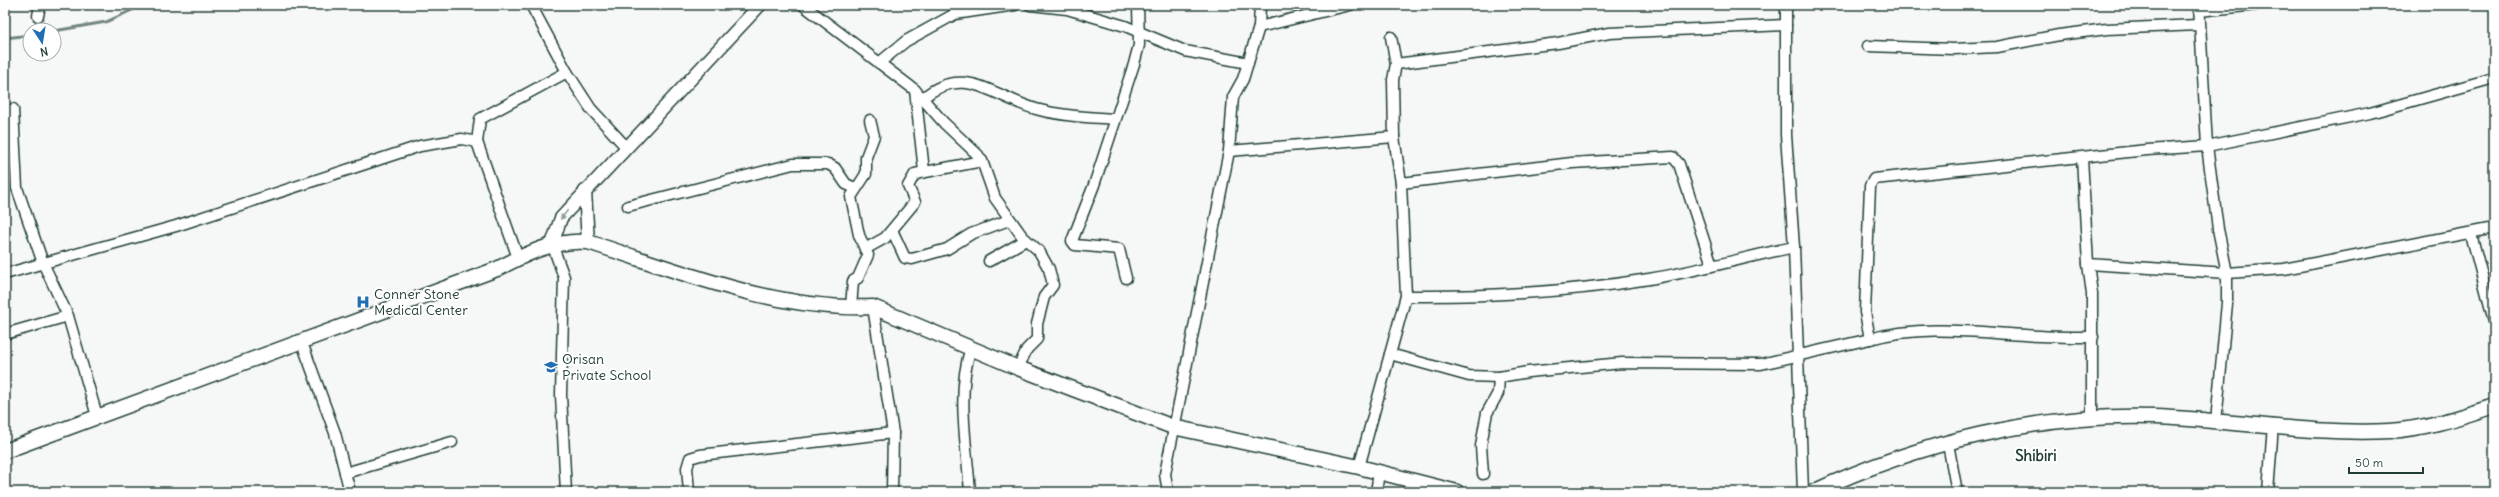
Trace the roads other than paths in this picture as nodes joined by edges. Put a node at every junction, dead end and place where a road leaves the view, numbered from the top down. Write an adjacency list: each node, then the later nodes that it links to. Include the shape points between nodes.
1 (40, 5): 13 (street)
2 (531, 5): 23 (street)
3 (760, 5): 33 (street)
4 (803, 5): 20 (street)
5 (1015, 5): 20 (street, via 955,14 906,41)
6 (1030, 5): 17 (street, via 1067,9 1125,26)
7 (1138, 5): 17 (street)
8 (1260, 5): 16 (street)
9 (1350, 5): 16 (street)
10 (1786, 5): 14 (street)
11 (2256, 5): 12 (street)
12 (2199, 8): 15 (street)
13 (38, 16)
14 (1786, 25): 22 (street, via 1609,33 1558,43); 49 (street, via 1786,135)
15 (2198, 25): 19 (street, via 2100,30 1997,47 1954,49); 32 (street)
16 (1259, 27): 21 (street)
17 (1139, 33): 21 (street, via 1186,51); 28 (street, via 1134,64)
18 (1391, 36): 22 (street)
19 (1868, 46)
20 (879, 63): 25 (street)
21 (1248, 63): 34 (street, via 1234,97)
22 (1396, 64): 30 (street, via 1393,80)
23 (567, 72): 31 (street, via 480,119); 33 (street, via 591,109)
24 (2494, 78): 32 (street, via 2370,113)
25 (915, 90): 26 (street); 37 (street)
26 (923, 98): 28 (street, via 934,88 949,82 967,83 1036,109); 36 (street)
27 (13, 108): 53 (street, via 17,188)
28 (1115, 119): 58 (street, via 1094,185 1072,241 1074,245 1119,249)
29 (870, 120): 39 (street, via 874,136 866,157 865,180)
30 (1394, 137): 34 (street); 38 (street)
31 (477, 142): 51 (street); 53 (street, via 462,139 420,146 176,226)
32 (2208, 146): 35 (street); 56 (street, via 2218,229)
33 (627, 148): 40 (street)
34 (1229, 151): 78 (street)
35 (2082, 158): 54 (street); 66 (street, via 1874,179 1870,186 1865,312)
36 (982, 161): 37 (street); 42 (street, via 994,198)
37 (924, 170): 44 (street, via 915,174 908,186 915,202)
38 (1401, 183): 55 (street, via 1572,163 1673,157 1679,164); 59 (street)
39 (855, 188): 41 (street, via 846,184 835,168 828,164 793,164); 50 (street, via 851,196 859,235)
40 (585, 191): 47 (street); 48 (street, one-way to 48, via 561,218)
41 (628, 206)
42 (1009, 220): 44 (street, via 970,234 947,249 912,259 905,258); 46 (street)
43 (2494, 228): 45 (street)
44 (892, 230): 50 (street, via 885,238)
45 (2471, 234): 56 (street, via 2284,269); 63 (street)
46 (1026, 240): 52 (street); 71 (street, via 1039,251 1049,269 1053,285 1044,297 1037,324 1037,339 1027,349)
47 (588, 242): 48 (main road); 61 (main road, via 762,296)
48 (552, 244): 51 (main road); 88 (street, via 564,278 561,395)
49 (1794, 247): 55 (street); 70 (street)
50 (866, 250): 61 (street, via 868,255 858,278 853,281)
51 (518, 258): 67 (main road, via 497,269)
52 (989, 260)
53 (43, 263): 57 (street); 62 (street)
54 (2088, 264): 56 (street); 65 (street)
55 (1712, 265): 59 (street, via 1650,279 1585,288 1504,294)
56 (2227, 273): 76 (street, via 2227,303)
57 (5, 274)
58 (1126, 278)
59 (1406, 296): 69 (street)
60 (873, 307): 61 (main road); 68 (main road); 79 (street)
61 (851, 308)
62 (68, 316): 64 (street); 74 (street)
63 (2494, 321)
64 (5, 334)
65 (2093, 337): 66 (street, via 1971,330 1886,335); 75 (street)
66 (1870, 339): 70 (street)
67 (301, 340): 74 (main road); 84 (street, via 335,433)
68 (971, 348): 71 (main road); 91 (street, via 964,366)
69 (1390, 354): 72 (street, via 1469,376); 83 (street)
70 (1798, 354): 72 (street, via 1761,364 1622,363); 95 (street)
71 (1018, 368): 78 (main road)
72 (1499, 377): 86 (street, via 1498,392 1487,413 1481,446)
73 (2494, 406): 77 (main road, via 2421,427 2389,431)
74 (97, 416): 82 (main road)
75 (2092, 418): 76 (main road, via 2155,417); 81 (main road, via 2019,427)
76 (2216, 422): 77 (main road)
77 (2273, 425): 98 (street)
78 (1173, 427): 83 (main road); 92 (street, via 1165,474)
79 (893, 433): 89 (street, via 695,456 690,458 687,468); 90 (street)
80 (452, 442): 84 (street)
81 (1948, 444): 96 (main road, via 1890,460); 97 (street)
82 (5, 451)
83 (1359, 467): 85 (main road)
84 (345, 473): 87 (street)
85 (1379, 473): 93 (street); 94 (main road)
86 (1483, 474)
87 (348, 492)
88 (566, 492)
89 (689, 492)
90 (892, 492)
91 (970, 492)
92 (1168, 492)
93 (1376, 492)
94 (1457, 492)
95 (1802, 492)
96 (1813, 492)
97 (1957, 492)
98 (2268, 492)

